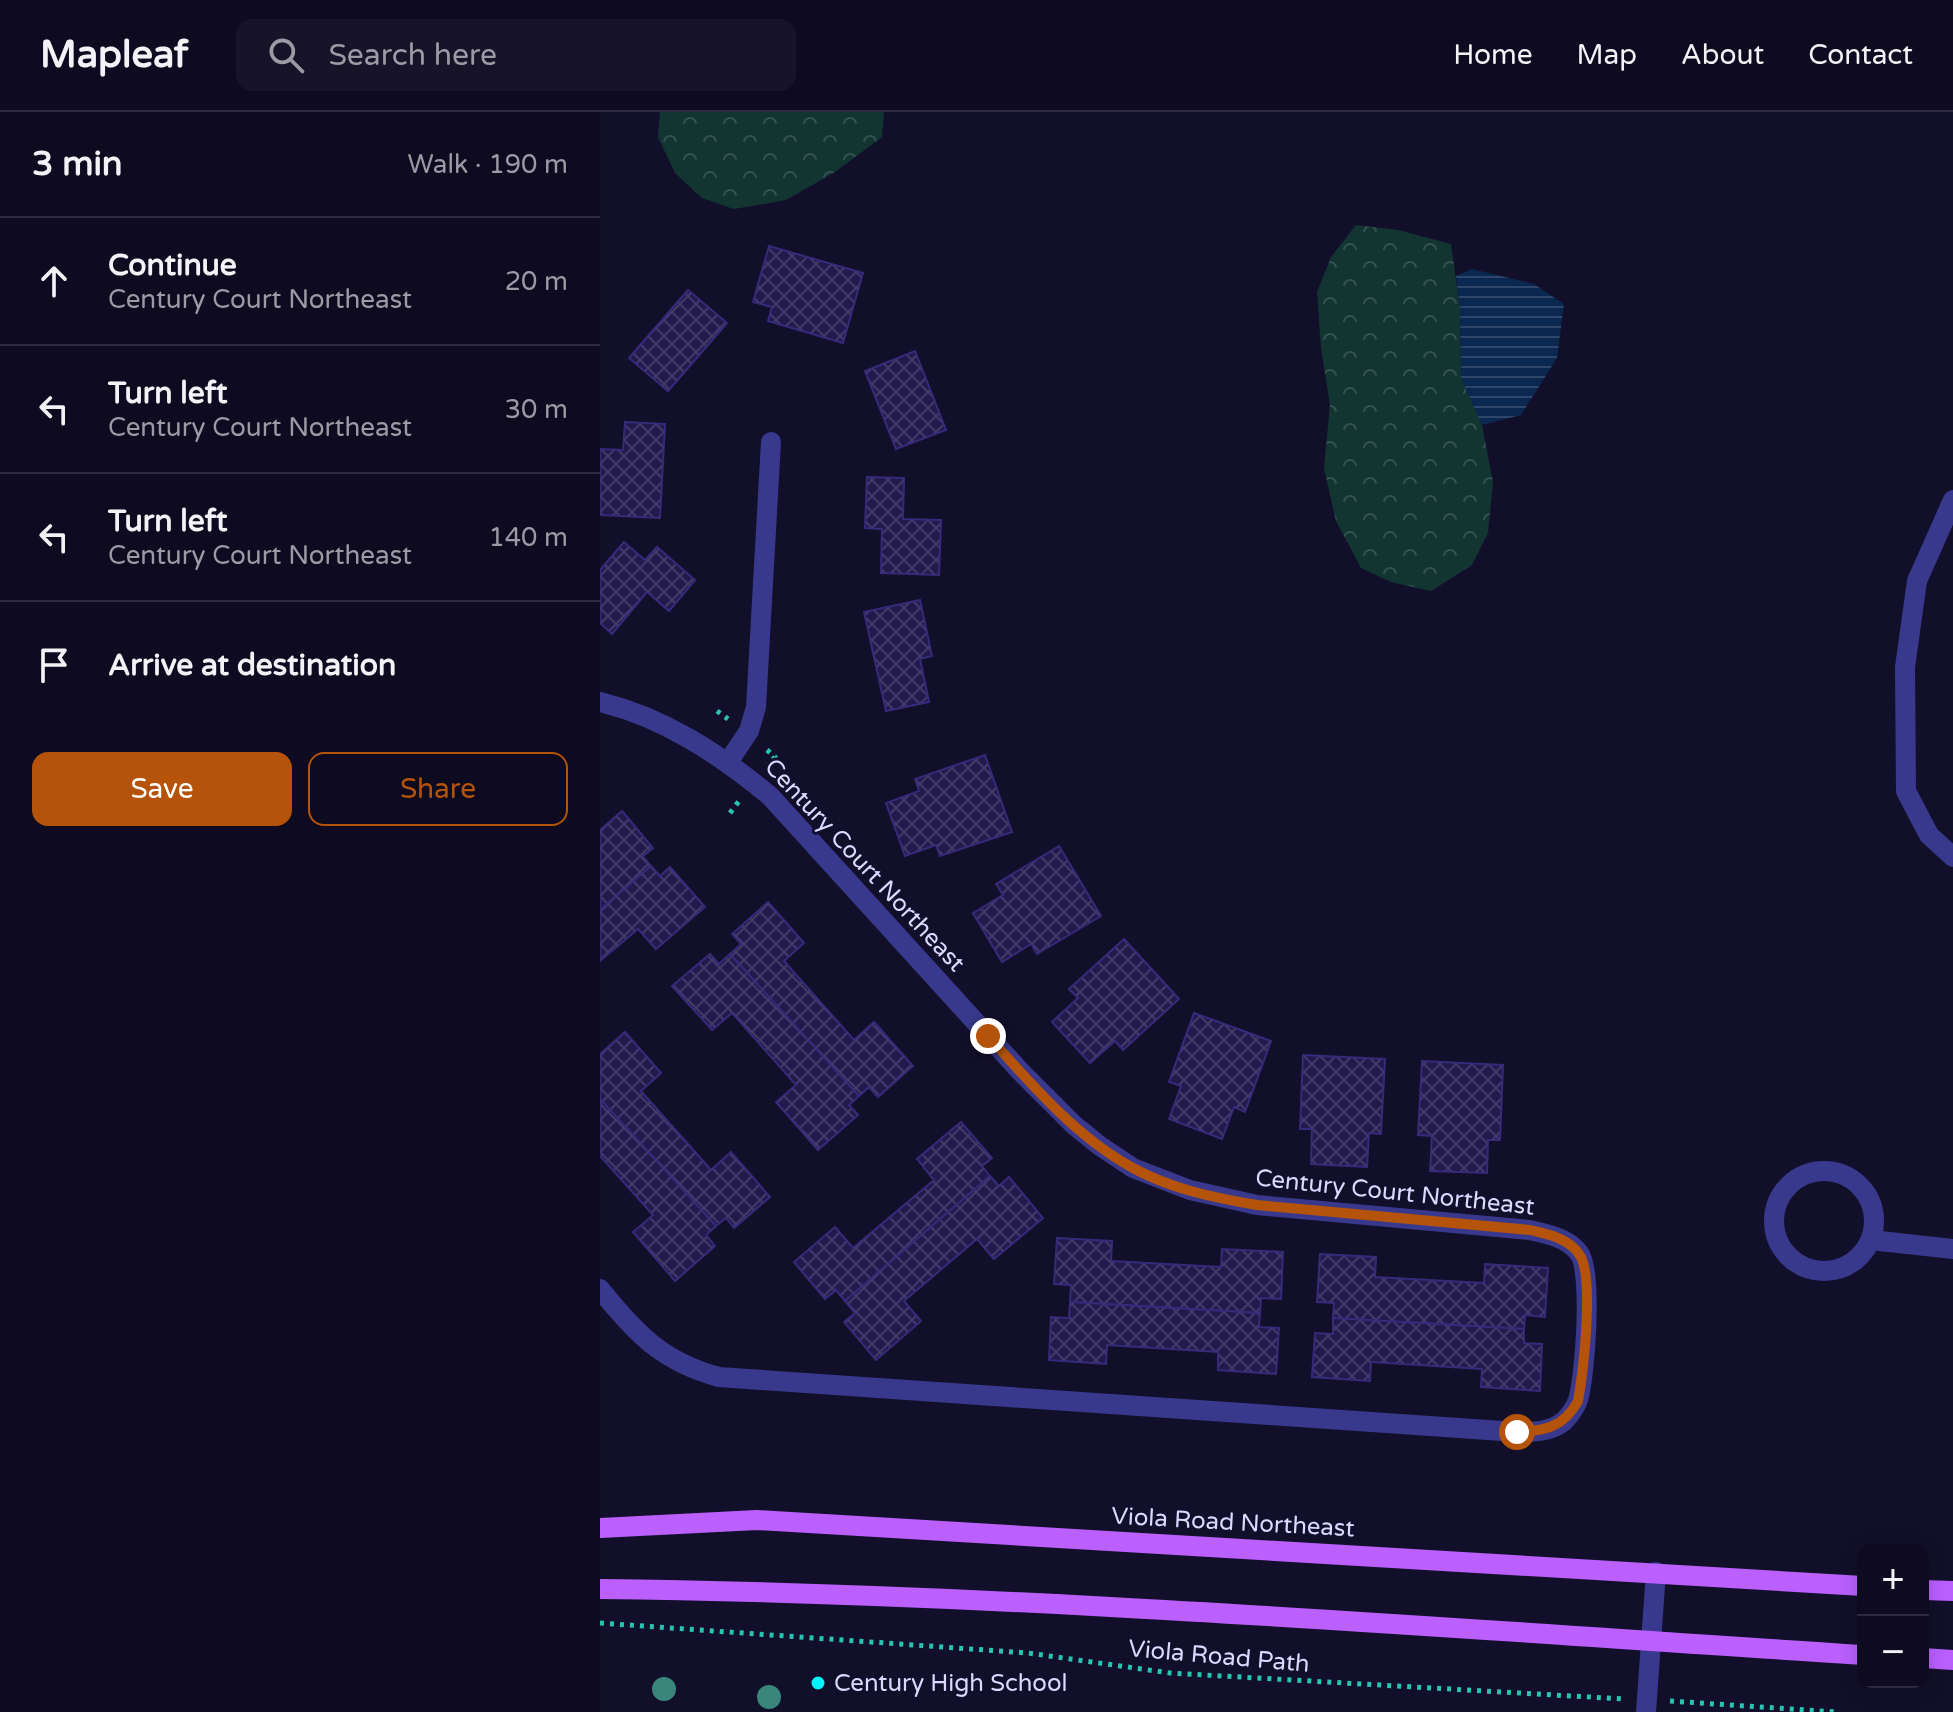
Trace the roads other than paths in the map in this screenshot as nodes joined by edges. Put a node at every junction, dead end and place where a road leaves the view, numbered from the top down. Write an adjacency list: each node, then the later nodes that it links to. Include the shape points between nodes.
1 (771, 442): 4 (street, via 756,707 749,731)
2 (1953, 500): 5 (street, via 1917,581 1905,667 1906,791 1929,835)
3 (600, 702): 4 (street, Century Court Northeast, via 666,725)
4 (728, 762): 8 (street, Century Court Northeast, via 770,796 1020,1071 1074,1125 1133,1168 1223,1199 1530,1230 1575,1249 1582,1256 1588,1289 1578,1401 1557,1426 1517,1432 733,1379 694,1370 660,1352)
5 (1953, 857)
6 (1871, 1240): 6 (street, via 1874,1219 1868,1197 1841,1174 1817,1171 1801,1176 1783,1191 1774,1210 1774,1233 1781,1249 1808,1270 1831,1272 1852,1263); 7 (street)
7 (1953, 1249)
8 (600, 1289)
9 (600, 1528): 10 (main road, Viola Road Northeast, via 757,1520)
10 (1656, 1572): 11 (main road, Viola Road Northeast); 15 (street)
11 (1857, 1586)
12 (600, 1589): 15 (main road, via 1236,1615)
13 (1929, 1590): 14 (main road)
14 (1953, 1591)
15 (1652, 1641): 16 (main road); 19 (street)
16 (1857, 1655)
17 (1929, 1658): 18 (main road)
18 (1953, 1660)
19 (1647, 1706)

